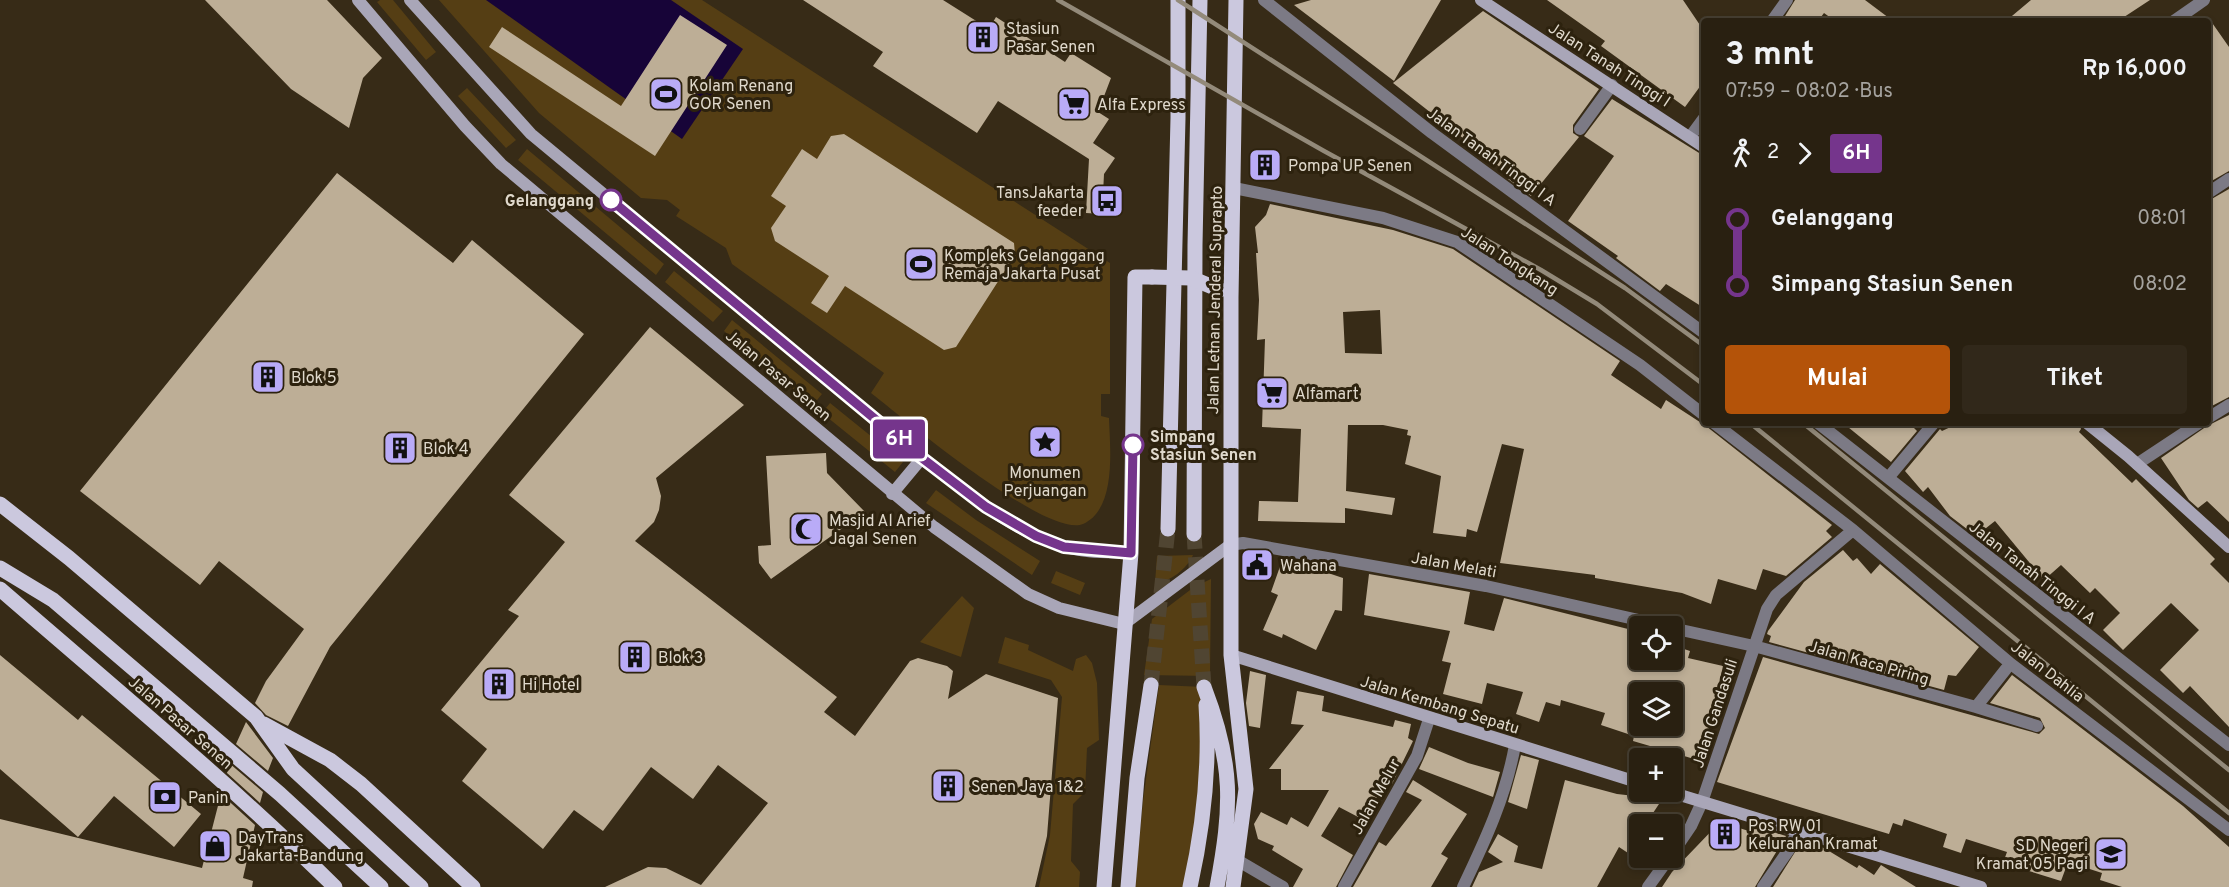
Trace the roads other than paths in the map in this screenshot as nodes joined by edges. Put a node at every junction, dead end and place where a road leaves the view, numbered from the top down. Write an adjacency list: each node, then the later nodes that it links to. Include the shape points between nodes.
1 (358, 0): 33 (main road, Jalan Pasar Senen, via 501,164)
2 (410, 0): 30 (main road, Jalan Pasar Senen, via 531,134)
3 (1178, 0): 35 (main road)
4 (1200, 0): 37 (main road, Jalan Letnan Jenderal Suprapto)
5 (1236, 0): 18 (main road, Jalan Letnan Jenderal Suprapto)
6 (1264, 0): 21 (street, Jalan Tanah Tinggi I A, via 1432,133)
7 (1481, 0): 12 (main road, Jalan Tanah Tinggi I)
8 (1787, 0): 10 (street)
9 (2204, 0): 11 (street)
10 (1774, 18)
11 (2178, 18)
12 (1612, 85): 14 (street); 15 (main road, Jalan Tanah Tinggi I)
13 (1701, 122): 15 (street)
14 (1580, 129)
15 (1690, 137): 16 (main road, Jalan Tanah Tinggi I)
16 (1701, 145)
17 (2229, 179): 19 (street)
18 (1234, 188): 20 (main road, Jalan Letnan Jenderal Suprapto); 23 (street, Jalan Tongkang, via 1383,218 1457,242 1640,365)
19 (2211, 191)
20 (1226, 294): 38 (main road, Jalan Letnan Jenderal Suprapto); 40 (main road, bridge, via 1191,278 1136,277)
21 (1701, 331)
22 (2229, 405): 24 (street)
23 (1701, 413)
24 (2211, 415)
25 (1718, 426): 36 (street)
26 (1822, 426): 32 (street, Jalan Tanah Tinggi I A)
27 (1931, 426): 32 (street)
28 (2091, 426): 31 (main road)
29 (2194, 426): 31 (street)
30 (922, 458): 33 (main road); 40 (main road, Jalan Pasar Senen, via 986,507 1036,536 1064,547)
31 (2136, 464): 39 (main road)
32 (1888, 478): 55 (street, Jalan Tanah Tinggi I A)
33 (892, 494): 44 (main road, Jalan Pasar Senen, via 1028,594 1059,608)
34 (0, 504): 52 (main road)
35 (1168, 529)
36 (1853, 530): 46 (street, via 1776,595); 60 (street, Jalan Dahlia, via 2011,664)
37 (1194, 534)
38 (1230, 545): 43 (street, Jalan Melati, via 1243,543 1486,585); 44 (main road); 47 (main road, Jalan Letnan Jenderal Suprapto)
39 (2229, 547)
40 (1131, 553): 44 (main road)
41 (0, 568): 66 (main road, Jalan Pasar Senen, via 53,600 280,794)
42 (0, 589): 65 (main road, Jalan Pasar Senen, via 179,744)
43 (1629, 617)
44 (1124, 624): 69 (main road)
45 (1683, 630): 46 (street, Jalan Melati)
46 (1754, 646): 50 (street, Jalan Kaca Piring); 58 (street, Jalan Gandasuli)
47 (1231, 655): 51 (main road, Jalan Kembang Sepatu); 62 (main road, Jalan Letnan Jenderal Suprapto, via 1246,789)
48 (2006, 669): 50 (street)
49 (1151, 685): 70 (main road, via 1137,778)
50 (1976, 707): 53 (street, Jalan Kaca Piring)
51 (1429, 719): 54 (main road, Jalan Kembang Sepatu); 75 (street, Jalan Melur, via 1417,756)
52 (262, 722): 67 (main road, via 293,769); 68 (main road, via 330,760)
53 (2037, 726)
54 (1515, 745): 56 (main road, Jalan Kembang Sepatu); 76 (street, via 1491,829)
55 (2229, 745)
56 (1629, 780)
57 (1683, 796): 58 (main road)
58 (1702, 802): 59 (main road); 61 (street, Jalan Gandasuli)
59 (1798, 830): 64 (main road); 78 (street)
60 (2229, 830)
61 (1683, 839)
62 (1238, 860): 73 (main road, Jalan Letnan Jenderal Suprapto); 74 (street)
63 (1662, 868): 77 (street)
64 (1951, 882): 79 (main road)
65 (335, 887)
66 (381, 887)
67 (421, 887)
68 (473, 887)
69 (1104, 887)
70 (1128, 887)
71 (1190, 887): 72 (main road, via 1203,792 1207,720 1204,687 1219,726 1229,782 1226,836)
72 (1217, 887)
73 (1233, 887)
74 (1283, 887)
75 (1344, 887)
76 (1462, 887)
77 (1648, 887)
78 (1763, 887)
79 (1981, 887)

